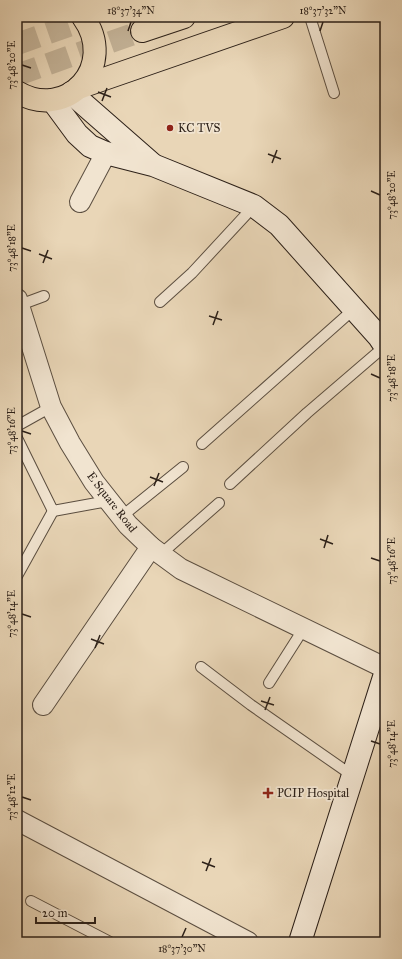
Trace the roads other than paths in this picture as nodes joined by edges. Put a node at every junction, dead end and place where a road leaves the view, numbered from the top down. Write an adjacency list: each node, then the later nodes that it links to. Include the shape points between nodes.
1 (83, 17): 8 (main road, via 92,33 94,62 85,80)
2 (184, 17): 5 (main road)
3 (283, 17): 8 (main road)
4 (310, 17): 7 (lane)
5 (142, 31)
6 (17, 92): 8 (main road, via 33,99)
7 (334, 93)
8 (61, 95): 9 (main road); 10 (main road, via 77,134 90,146); 11 (main road)
9 (17, 109)
10 (106, 153): 11 (main road); 12 (street)
11 (154, 165): 13 (main road)
12 (80, 202)
13 (254, 206): 15 (lane, via 192,273); 17 (main road, via 278,225)
14 (44, 296): 16 (lane)
15 (160, 302)
16 (18, 304): 18 (street, E Square Road)
17 (354, 309): 19 (main road); 23 (lane)
18 (23, 340): 20 (street, E Square Road)
19 (385, 346): 25 (lane)
20 (51, 407): 21 (lane); 26 (street, E Square Road, via 94,482)
21 (17, 426)
22 (17, 438): 28 (lane)
23 (202, 444)
24 (183, 467): 29 (lane)
25 (230, 484)
26 (108, 500): 28 (lane); 29 (street, E Square Road)
27 (219, 502): 30 (lane)
28 (53, 511): 31 (lane)
29 (121, 517): 30 (street, E Square Road)
30 (156, 551): 32 (street, E Square Road, via 181,569); 37 (street)
31 (17, 576)
32 (304, 628): 34 (street, E Square Road); 36 (lane)
33 (201, 667): 38 (lane)
34 (385, 668)
35 (385, 674): 38 (main road)
36 (269, 683)
37 (42, 705)
38 (353, 776): 43 (main road)
39 (17, 820): 42 (street)
40 (30, 901): 41 (lane)
41 (110, 942)
42 (248, 942)
43 (300, 942)

